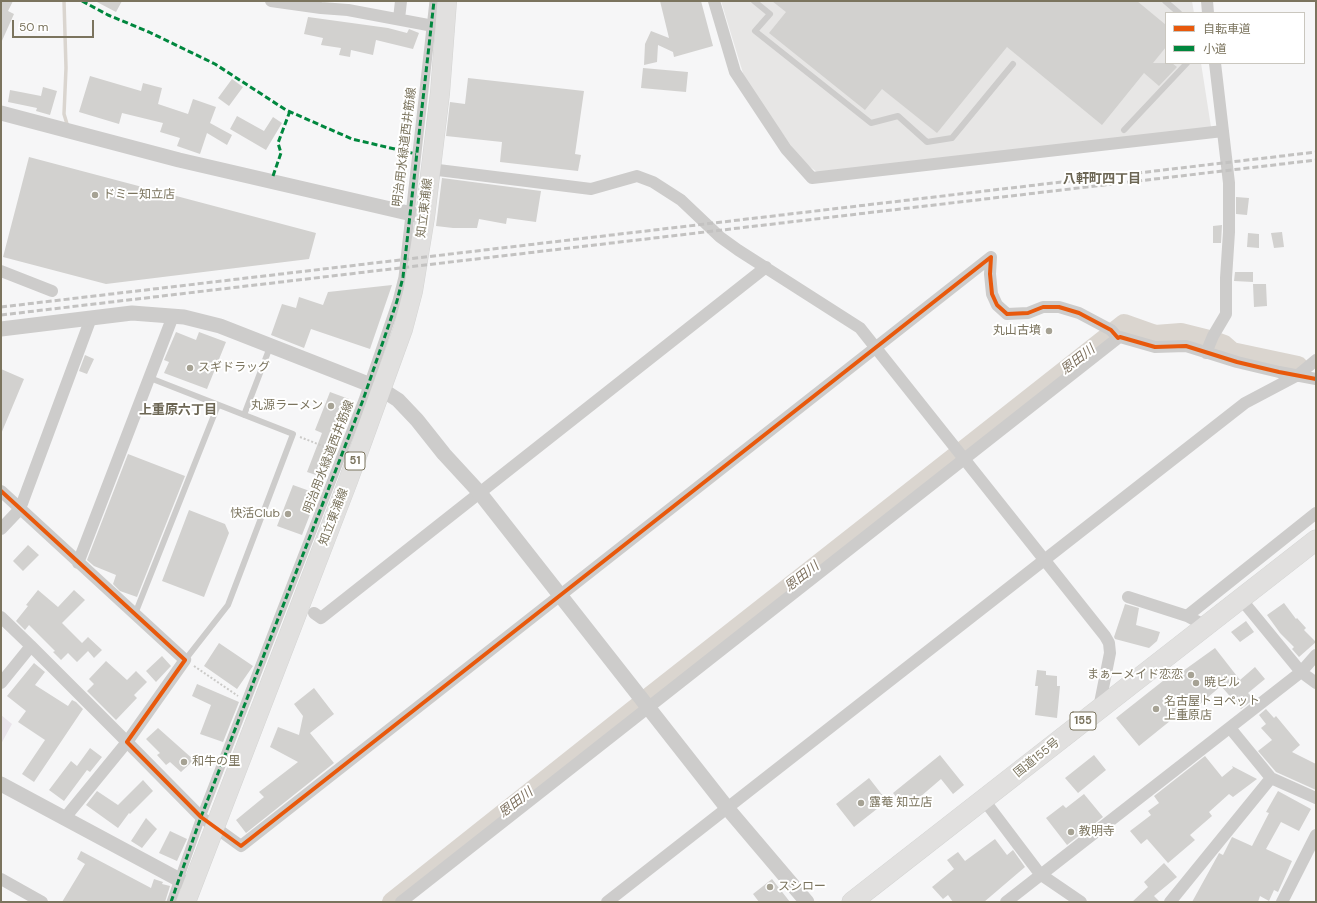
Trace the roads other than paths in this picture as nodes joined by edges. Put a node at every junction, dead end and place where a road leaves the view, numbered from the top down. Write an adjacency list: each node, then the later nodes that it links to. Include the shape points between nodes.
1 (271, 1): 9 (street)
2 (402, 1): 12 (street)
3 (434, 1): 13 (street, 明治用水緑道西井筋線)
4 (447, 1): 13 (main road, 知立東浦線 / 51)
5 (714, 1): 19 (street, via 735,72 786,148 812,178)
6 (754, 1): 14 (lane, via 770,14 755,31 871,123 898,116 927,142 952,138)
7 (1165, 1): 10 (lane)
8 (1207, 1): 11 (street)
9 (296, 3): 12 (street)
10 (1178, 12)
11 (1208, 12)
12 (399, 19): 13 (street)
13 (438, 27): 20 (main road, 知立東浦線 / 51, via 440,93); 21 (street, 明治用水緑道西井筋線)
14 (1013, 64)
15 (1186, 64): 18 (lane)
16 (1215, 64): 19 (street)
17 (1, 113): 21 (street, via 179,160)
18 (1124, 130)
19 (1223, 131): 31 (street, via 1229,182 1226,314)
20 (430, 169): 21 (main road, 知立東浦線 / 51); 22 (street, via 591,189 637,176 653,182 681,200 720,237)
21 (417, 216): 36 (main road, 知立東浦線 / 51, via 413,290 403,329)
22 (766, 267): 30 (street, via 860,328); 41 (street)
23 (1, 271): 24 (street)
24 (52, 291)
25 (173, 316): 26 (street, via 132,313); 29 (street, via 220,326); 34 (street)
26 (91, 318): 27 (street); 42 (street)
27 (2, 332)
28 (1115, 335): 30 (street, via 1079,313 1059,307 1043,307 1028,313 1007,314 997,305 992,294 991,257); 31 (street, via 1155,347 1186,346); 39 (street)
29 (270, 347): 36 (street); 38 (lane)
30 (876, 348): 39 (street); 48 (street)
31 (1206, 352): 33 (street)
32 (1316, 360): 33 (street)
33 (1298, 375): 35 (street); 46 (street, via 1245,404)
34 (150, 378): 37 (lane); 47 (street)
35 (1316, 379)
36 (375, 387): 41 (street, via 398,400); 72 (main road, 知立東浦線 / 51, via 348,481); 72 (street, 明治用水緑道西井筋線, via 342,454 247,702)
37 (218, 405): 38 (lane); 52 (lane)
38 (244, 415): 58 (lane, via 293,434 228,605)
39 (964, 458): 46 (street); 62 (street)
40 (1, 491): 42 (street)
41 (479, 492): 48 (street); 51 (street, via 321,618)
42 (20, 509): 44 (street); 47 (street)
43 (1316, 514): 53 (street)
44 (1, 529)
45 (1316, 540): 50 (highway, 国道155号 / 155)
46 (1044, 560): 63 (street, via 1109,643 1110,653); 70 (street)
47 (78, 564): 52 (street)
48 (561, 595): 62 (street); 72 (street, via 241,846)
49 (1128, 597): 53 (street)
50 (1241, 599): 55 (highway, 国道155号 / 155); 59 (street)
51 (314, 613)
52 (135, 614): 58 (street)
53 (1187, 616): 55 (street)
54 (1, 617): 56 (street)
55 (1206, 626): 63 (highway, 国道155号 / 155)
56 (31, 646): 60 (street); 65 (street)
57 (1316, 655): 59 (street)
58 (185, 660): 65 (street)
59 (1301, 672): 61 (street); 64 (street)
60 (1, 683)
61 (1316, 683)
62 (648, 707): 70 (street); 79 (street)
63 (1099, 708): 69 (highway, 国道155号 / 155)
64 (1230, 728): 66 (street); 74 (street)
65 (127, 742): 71 (street); 72 (street)
66 (1271, 778): 68 (street); 85 (street)
67 (1, 784): 71 (street)
68 (1316, 798)
69 (984, 800): 74 (street); 82 (highway, 国道155号 / 155)
70 (728, 809): 80 (street); 81 (street)
71 (64, 819): 76 (street)
72 (208, 822): 76 (main road, 知立東浦線 / 51)
73 (1316, 835): 86 (street)
74 (1040, 874): 83 (street); 84 (street)
75 (1, 880): 77 (street)
76 (185, 890): 78 (street)
77 (42, 902)
78 (171, 902)
79 (400, 902)
80 (608, 902)
81 (807, 902)
82 (852, 902)
83 (1006, 902)
84 (1081, 902)
85 (1170, 902)
86 (1282, 902)

